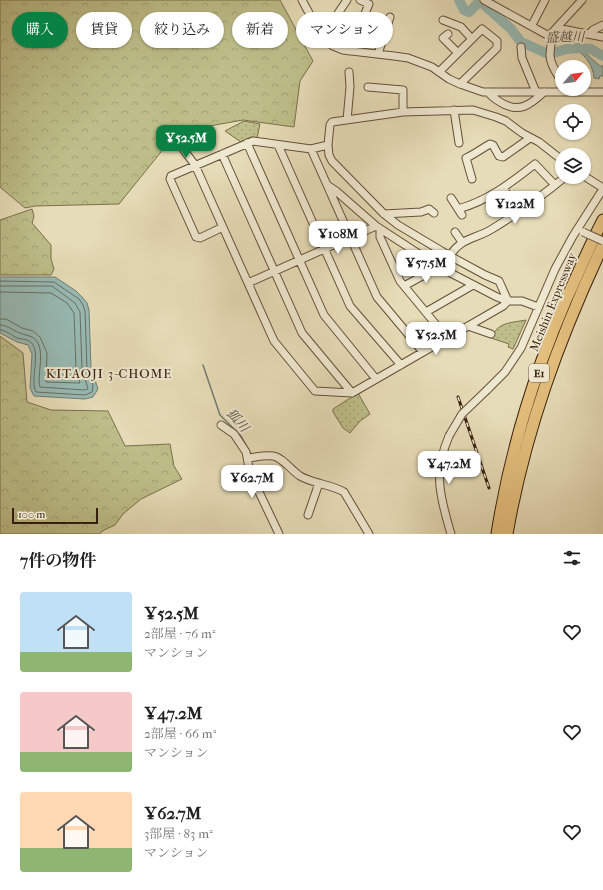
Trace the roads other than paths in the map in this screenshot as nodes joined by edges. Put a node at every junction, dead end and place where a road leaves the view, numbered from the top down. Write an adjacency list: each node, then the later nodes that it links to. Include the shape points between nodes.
1 (302, 0): 7 (street)
2 (347, 0): 8 (street)
3 (360, 0): 21 (street, via 369,4)
4 (484, 0): 10 (street)
5 (545, 0): 10 (street)
6 (582, 0): 12 (street)
7 (308, 12)
8 (339, 12)
9 (443, 20): 17 (street, via 461,27)
10 (532, 25): 15 (street)
11 (603, 25): 14 (street)
12 (557, 28): 14 (street); 15 (street)
13 (448, 34): 22 (street, via 443,38)
14 (589, 34): 16 (street)
15 (549, 36): 24 (street)
16 (603, 37)
17 (472, 39): 22 (street); 27 (street, via 482,29 497,41 497,48)
18 (522, 47): 32 (street, via 522,58)
19 (338, 48): 21 (street)
20 (380, 48): 23 (street)
21 (349, 51): 23 (street)
22 (458, 53): 26 (street)
23 (378, 54): 26 (street, via 408,58)
24 (555, 70)
25 (348, 72): 39 (street, via 350,87)
26 (439, 72): 27 (street)
27 (460, 84): 31 (street)
28 (368, 87): 37 (street, via 403,90)
29 (555, 91): 33 (street)
30 (591, 91): 34 (street)
31 (488, 92): 32 (street); 35 (street)
32 (536, 92): 33 (street)
33 (544, 92): 35 (street, via 523,107 516,109)
34 (603, 92)
35 (505, 105): 38 (street)
36 (454, 110): 37 (street); 38 (street, via 474,110); 42 (street)
37 (403, 112): 39 (street)
38 (498, 118): 40 (street)
39 (347, 120): 45 (street, via 332,122)
40 (530, 138): 48 (street); 50 (street, via 503,157 499,156 490,144 466,158)
41 (177, 141): 49 (street)
42 (459, 143)
43 (247, 144): 44 (street, via 254,141); 47 (street); 71 (street)
44 (278, 144): 46 (street); 69 (street)
45 (328, 145): 46 (street); 59 (street, via 335,165)
46 (311, 149): 52 (street)
47 (222, 154): 49 (street); 73 (street)
48 (555, 155)
49 (195, 165): 61 (street); 61 (street, via 171,176 170,179 196,237 200,238)
50 (472, 179)
51 (591, 180): 54 (street)
52 (327, 185): 62 (street); 65 (street)
53 (555, 185): 55 (street, via 536,164); 57 (street)
54 (603, 188): 63 (street)
55 (503, 189): 56 (street, via 460,212); 57 (street)
56 (451, 198)
57 (520, 211): 67 (street, via 490,230)
58 (434, 213): 59 (street, via 429,209 422,212)
59 (384, 214): 70 (street)
60 (603, 220): 94 (highway, Meishin Expressway / E1, via 568,294 538,375 508,475)
61 (223, 227): 74 (street)
62 (378, 228): 65 (street); 72 (street); 76 (street, via 380,238)
63 (580, 231): 66 (street, bridge); 78 (street, via 555,269)
64 (455, 232): 67 (street)
65 (350, 238): 69 (street); 83 (street, via 377,297)
66 (603, 241)
67 (462, 242): 70 (street)
68 (603, 245): 95 (highway, Meishin Expressway / E1, via 568,323 535,415 518,478)
69 (325, 249): 71 (street); 84 (street, via 350,306)
70 (450, 256): 77 (street, via 498,281)
71 (299, 260): 73 (street); 85 (street, via 324,315)
72 (438, 267): 75 (street); 76 (street)
73 (274, 271): 74 (street); 86 (street, via 302,333)
74 (248, 283): 86 (street, via 274,341 315,391)
75 (473, 285): 77 (street); 79 (street)
76 (404, 286): 79 (street)
77 (508, 301): 78 (street, via 522,301); 80 (street)
78 (538, 306): 93 (street, bridge, via 516,357 505,372 462,414 449,436 439,478 442,504)
79 (426, 312): 82 (street)
80 (468, 326): 81 (street); 82 (street)
81 (491, 334)
82 (447, 338): 83 (street)
83 (423, 352): 84 (street)
84 (401, 365): 85 (street)
85 (376, 380): 86 (street)
86 (352, 393)
87 (221, 425): 88 (street, via 234,434)
88 (248, 458): 89 (street, via 279,458 301,477); 91 (street, via 250,473)
89 (319, 483): 90 (street); 92 (street, via 344,492)
90 (308, 515)
91 (279, 534)
92 (369, 534)
93 (451, 534)
94 (497, 534)
95 (507, 534)

